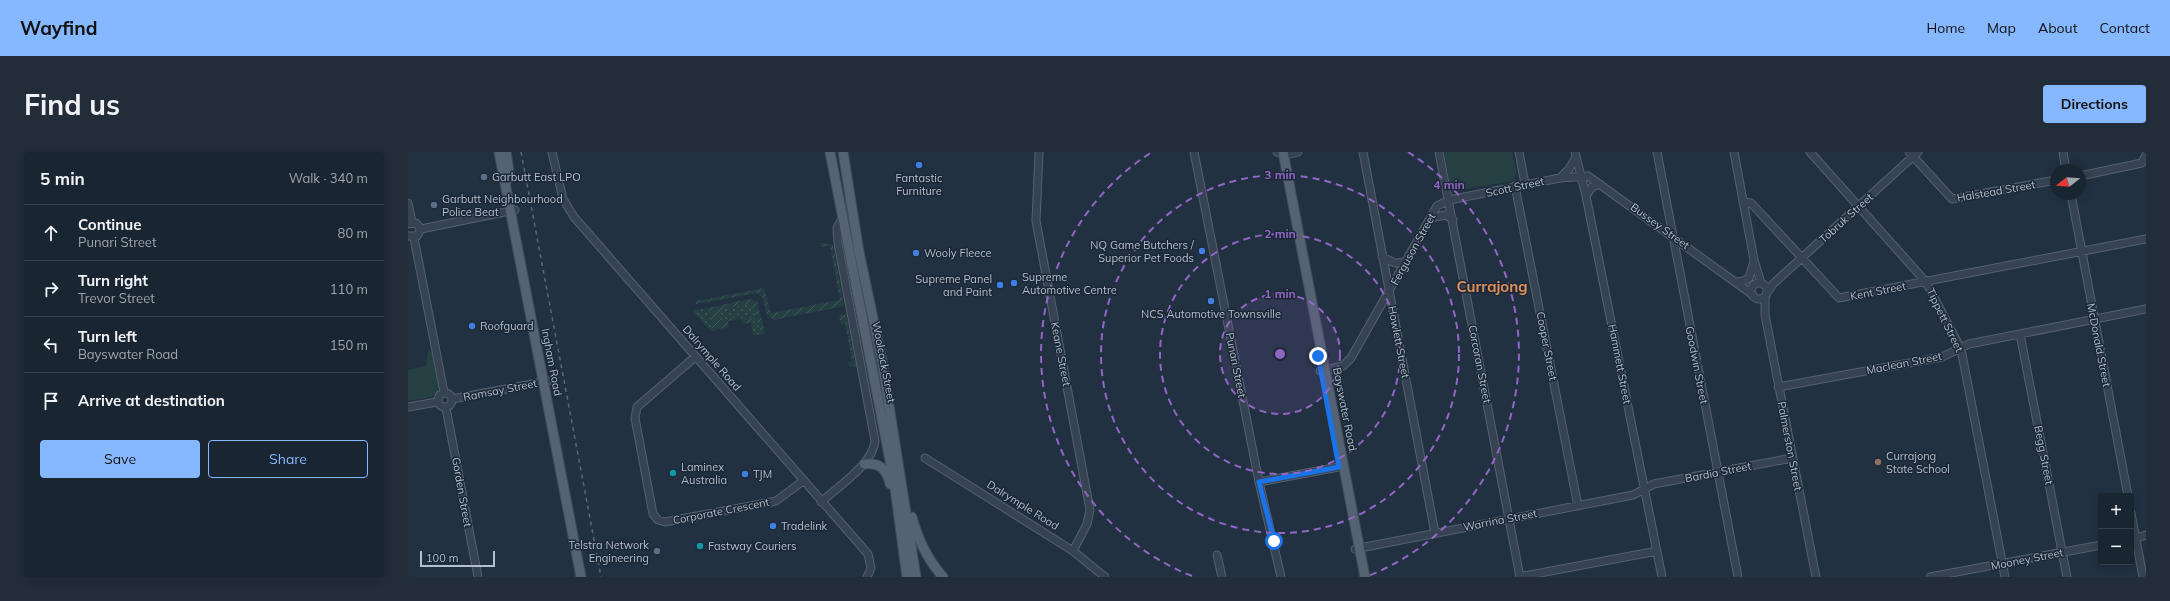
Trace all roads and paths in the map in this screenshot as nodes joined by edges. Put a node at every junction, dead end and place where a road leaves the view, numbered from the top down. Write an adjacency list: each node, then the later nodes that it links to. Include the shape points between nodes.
1 (499, 152): 36 (main road, Ingham Road)
2 (506, 152): 36 (main road, Ingham Road)
3 (552, 152): 63 (street, Dalrymple Road, via 563,199 574,217)
4 (826, 152): 22 (main road)
5 (830, 152): 22 (main road, Woolcock Street)
6 (843, 152): 78 (main road, Woolcock Street, via 859,252 882,361)
7 (1038, 152): 94 (street, Keane Street, via 1036,221 1090,510 1087,524)
8 (1194, 152): 81 (street, Punari Street)
9 (1280, 152): 10 (street); 64 (main road, Bayswater Road)
10 (1298, 152)
11 (1363, 152): 46 (street, Howlett Street)
12 (1439, 152): 31 (street, Corcoran Street)
13 (1519, 152): 27 (street)
14 (1657, 152): 42 (street, Goodwin Street)
15 (1734, 152): 33 (street, Palmerston Street)
16 (1810, 152): 35 (street, Tippett Street)
17 (2063, 152): 21 (street)
18 (1575, 154): 23 (street, Hammett Street); 25 (street, via 1569,169)
19 (1913, 154): 26 (street, Halstead Street, via 1952,199); 35 (street, Tobruk Street)
20 (2146, 155): 24 (street, via 2142,163)
21 (2065, 164)
22 (834, 170): 37 (main road, Woolcock Street)
23 (1582, 175): 25 (street, Scott Street); 28 (street, Bussey Street); 30 (street, Hammett Street)
24 (2086, 175)
25 (1560, 178): 27 (street, Scott Street)
26 (2050, 181)
27 (1526, 184): 29 (street, Scott Street)
28 (1600, 184): 30 (street, via 1592,187); 42 (street, Bussey Street)
29 (1515, 186): 31 (street, Scott Street); 85 (street, Cooper Street)
30 (1586, 196): 82 (street, Hammett Street)
31 (1449, 200): 38 (street, Ferguson Street, via 1437,206); 39 (street, Corcoran Street)
32 (2072, 200): 45 (street, McDonald Street)
33 (1742, 202): 47 (street, Kent Street, via 1751,203); 48 (street, Palmerston Street)
34 (408, 203): 40 (street)
35 (1858, 208): 47 (street, Tobruk Street); 51 (street, Tippett Street)
36 (513, 211): 41 (street); 65 (main road, Ingham Road)
37 (844, 217): 72 (street, via 837,228 837,237); 87 (main road, Woolcock Street, via 894,481)
38 (1430, 218): 39 (street, via 1446,215); 49 (street, Ferguson Street)
39 (1453, 220): 86 (street, Corcoran Street)
40 (410, 223): 41 (street, via 419,225)
41 (420, 229): 43 (street, via 419,234)
42 (1673, 236): 50 (street, Bussey Street); 79 (street, Goodwin Street)
43 (411, 237): 67 (street)
44 (2146, 239): 45 (street, Kent Street)
45 (2081, 251): 51 (street, Kent Street); 60 (street, McDonald Street)
46 (1382, 257): 49 (street, via 1395,263); 54 (street, Howlett Street)
47 (1802, 258): 51 (street, Kent Street, via 1839,298); 52 (street, Tobruk Street)
48 (1754, 260): 50 (street, via 1749,278); 53 (street, Palmerston Street)
49 (1406, 262): 54 (street, Ferguson Street)
50 (1736, 282): 53 (street, Bussey Street)
51 (1926, 282): 62 (street, Tippett Street)
52 (1773, 284): 53 (street); 55 (street, Tobruk Street)
53 (1757, 289): 55 (street); 55 (street, via 1767,288); 59 (street, Palmerston Street)
54 (1389, 292): 57 (street, Ferguson Street); 58 (street, Howlett Street)
55 (1766, 295): 59 (street, Palmerston Street)
56 (2146, 309): 60 (street, Maclean Street)
57 (1378, 311): 58 (street, via 1390,310); 64 (street, Ferguson Street, via 1348,362 1339,367)
58 (1393, 313): 88 (street, Howlett Street)
59 (1765, 315): 66 (street, Palmerston Street)
60 (2094, 319): 61 (street, Maclean Street); 83 (street, McDonald Street)
61 (2020, 334): 62 (street, Maclean Street, via 1969,344); 96 (street, Begg Street)
62 (1961, 349): 66 (street, Maclean Street, via 1942,357); 98 (street, Tippett Street)
63 (696, 357): 80 (street, Dalrymple Road); 80 (street, Corporate Crescent, via 637,407 635,418 653,514 658,520 665,522 766,504 780,499)
64 (1323, 370): 77 (main road, Bayswater Road)
65 (545, 381): 68 (street, Ramsay Street); 100 (main road, Ingham Road); 101 (main road, Ingham Road)
66 (1778, 387): 74 (street, Palmerston Street)
67 (444, 392): 68 (street); 69 (street, via 438,397)
68 (452, 399): 71 (street, via 450,406)
69 (437, 402): 70 (street); 71 (street)
70 (408, 407)
71 (446, 408): 99 (street, Gorden Street)
72 (875, 445): 75 (street); 76 (street)
73 (925, 458): 94 (street, Dalrymple Road)
74 (1792, 458): 79 (street, Bardia Street); 114 (street, Palmerston Street)
75 (864, 464): 76 (main road); 84 (street)
76 (880, 465): 87 (main road, via 888,476)
77 (1341, 467): 81 (street); 93 (main road, Bayswater Road)
78 (899, 469): 104 (main road, Woolcock Street); 105 (main road, via 921,544)
79 (1717, 472): 82 (street, Bardia Street); 113 (street, Goodwin Street)
80 (804, 481): 84 (street, Dalrymple Road)
81 (1259, 482): 108 (street, Punari Street)
82 (1644, 488): 85 (street, Warrina Street, via 1633,495); 95 (street, Hammett Street)
83 (2127, 493)
84 (821, 502): 102 (street, Dalrymple Road, via 868,554 871,568)
85 (1578, 506): 86 (street, Warrina Street)
86 (1510, 519): 88 (street, Warrina Street); 111 (street, Corcoran Street)
87 (900, 526): 103 (main road, Woolcock Street)
88 (1435, 532): 93 (street, Warrina Street)
89 (2146, 536): 90 (street)
90 (2134, 538)
91 (2134, 542): 118 (street)
92 (2098, 546): 96 (street, Mooney Street)
93 (1357, 548): 109 (main road, Bayswater Road); 110 (main road, Bayswater Road)
94 (1074, 551): 106 (street, Dalrymple Road)
95 (1657, 551): 111 (street); 112 (street, Hammett Street)
96 (2063, 552): 98 (street, Mooney Street); 117 (street, Begg Street)
97 (1218, 555): 107 (street)
98 (2003, 564): 115 (street, Mooney Street); 116 (street, Tippett Street)
99 (478, 577)
100 (581, 577)
101 (586, 577)
102 (867, 577)
103 (907, 577)
104 (916, 577)
105 (943, 577)
106 (1105, 577)
107 (1222, 577)
108 (1281, 577)
109 (1360, 577)
110 (1365, 577)
111 (1520, 577)
112 (1662, 577)
113 (1738, 577)
114 (1816, 577)
115 (1930, 577)
116 (2006, 577)
117 (2068, 577)
118 (2143, 577)

